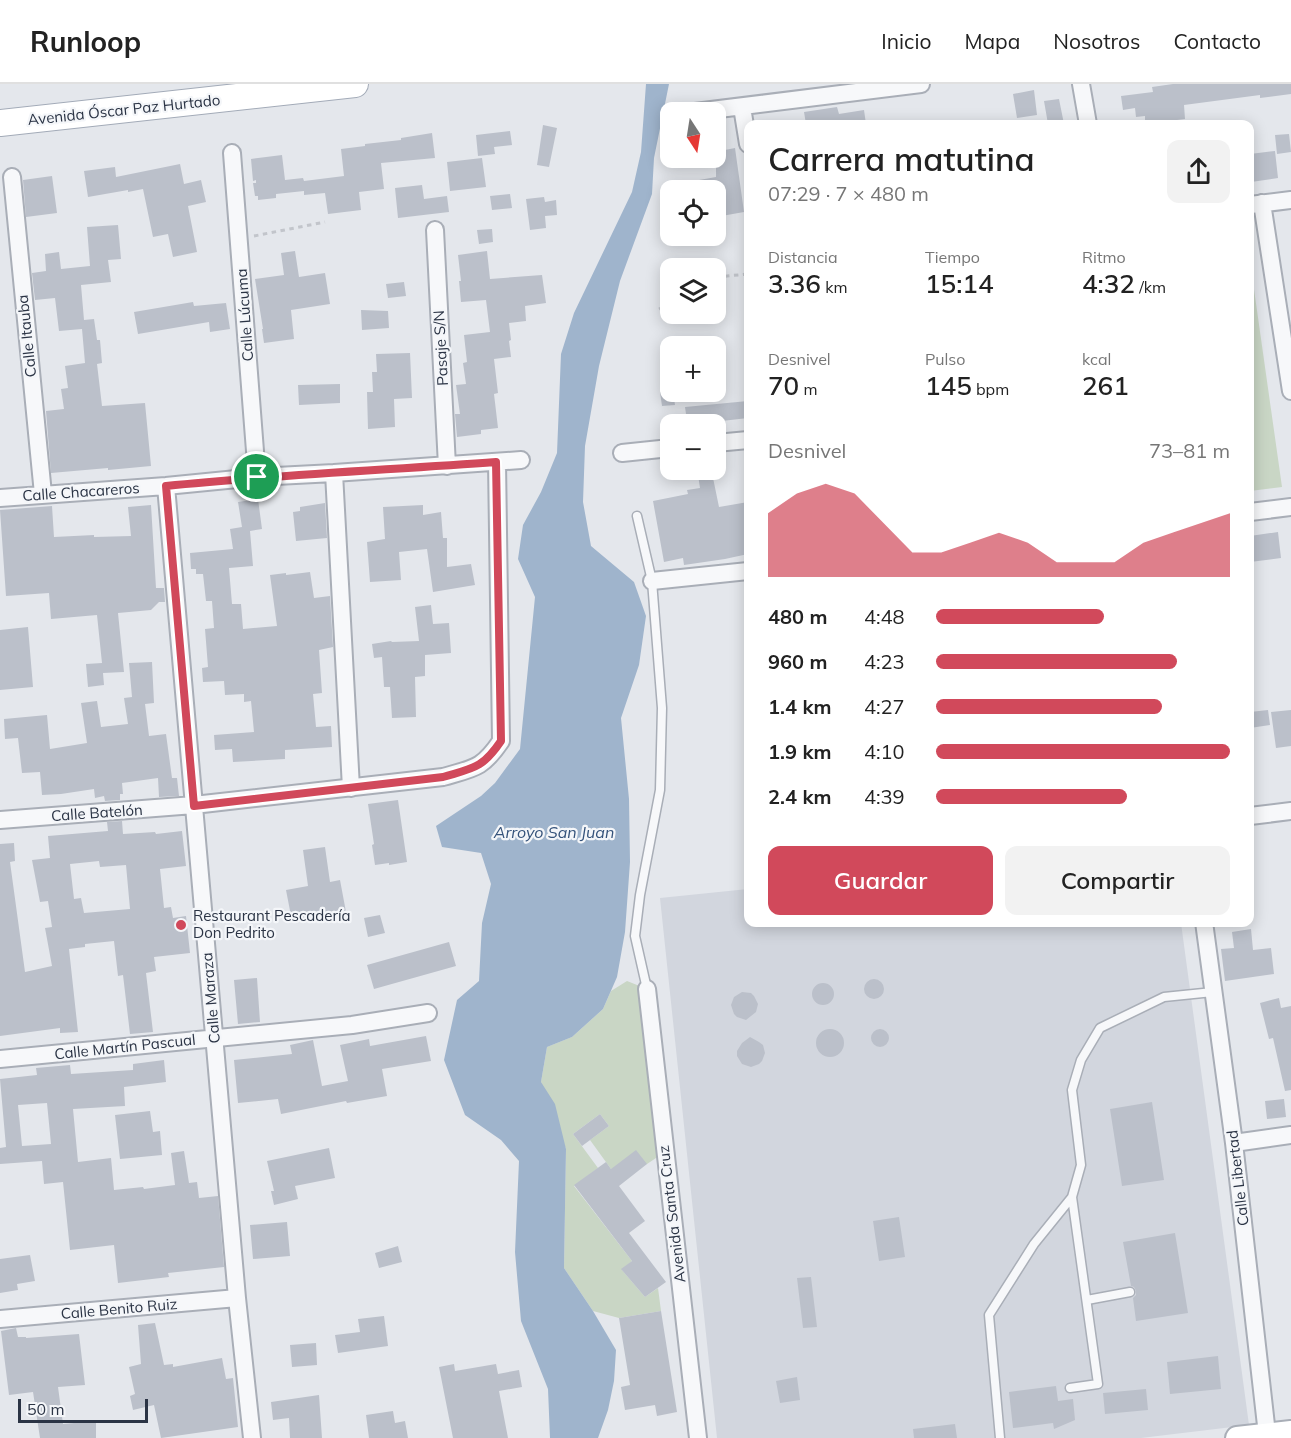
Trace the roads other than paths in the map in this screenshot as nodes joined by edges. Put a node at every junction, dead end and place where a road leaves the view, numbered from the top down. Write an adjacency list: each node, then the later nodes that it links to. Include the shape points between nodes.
1 (355, 84): 8 (main road, Avenida Óscar Paz Hurtado)
2 (921, 84): 4 (street)
3 (1081, 84): 7 (street)
4 (742, 107): 5 (street); 6 (street)
5 (726, 109)
6 (744, 120)
7 (1087, 120)
8 (0, 123)
9 (232, 153): 23 (street, Calle Lúcuma)
10 (12, 177): 25 (street, Calle Itauba)
11 (1291, 200): 12 (street)
12 (1256, 204): 14 (street)
13 (435, 230): 21 (street, Pasaje S/N)
14 (1291, 391)
15 (744, 440): 16 (street)
16 (726, 442)
17 (660, 449): 18 (street)
18 (622, 453)
19 (521, 460): 20 (street, Calle Chacareros)
20 (496, 462): 21 (street, Calle Chacareros); 32 (street, Calle Batelón, via 501,741 478,767 443,777)
21 (447, 466): 22 (street, Calle Chacareros)
22 (334, 473): 23 (street, Calle Chacareros); 32 (street)
23 (257, 477): 24 (street, Calle Chacareros)
24 (166, 486): 25 (street, Calle Chacareros); 33 (street, Calle Maraza)
25 (43, 495): 26 (street, Calle Chacareros)
26 (0, 498)
27 (1291, 507): 28 (street)
28 (1254, 512)
29 (637, 516): 31 (lane)
30 (744, 571): 31 (street)
31 (652, 581): 38 (lane, via 662,708 660,790 635,936)
32 (351, 788): 33 (street, Calle Batelón)
33 (194, 806): 36 (street, Calle Batelón); 41 (street, Calle Maraza)
34 (1291, 811): 35 (street)
35 (1254, 816)
36 (0, 820)
37 (1205, 927): 39 (street, Calle Libertad)
38 (647, 989): 54 (street, Avenida Santa Cruz)
39 (1214, 992): 44 (street, Calle Libertad); 45 (lane, via 1164,997 1100,1028 1081,1060 1072,1090 1081,1165)
40 (428, 1013): 41 (street, Calle Martín Pascual)
41 (215, 1038): 42 (street, Calle Martín Pascual); 47 (street, Calle Maraza)
42 (0, 1059)
43 (1291, 1134): 44 (street)
44 (1234, 1143): 52 (street, Calle Libertad)
45 (1072, 1197): 48 (lane); 55 (lane, via 1034,1244 989,1315)
46 (1131, 1292): 48 (lane)
47 (237, 1298): 49 (street, Calle Benito Ruiz); 53 (street, Calle Maraza)
48 (1087, 1300): 50 (lane, via 1098,1384)
49 (0, 1319)
50 (1070, 1388)
51 (1291, 1432): 52 (main road)
52 (1267, 1434): 56 (main road)
53 (252, 1438)
54 (698, 1438)
55 (1000, 1438)
56 (1237, 1438)

